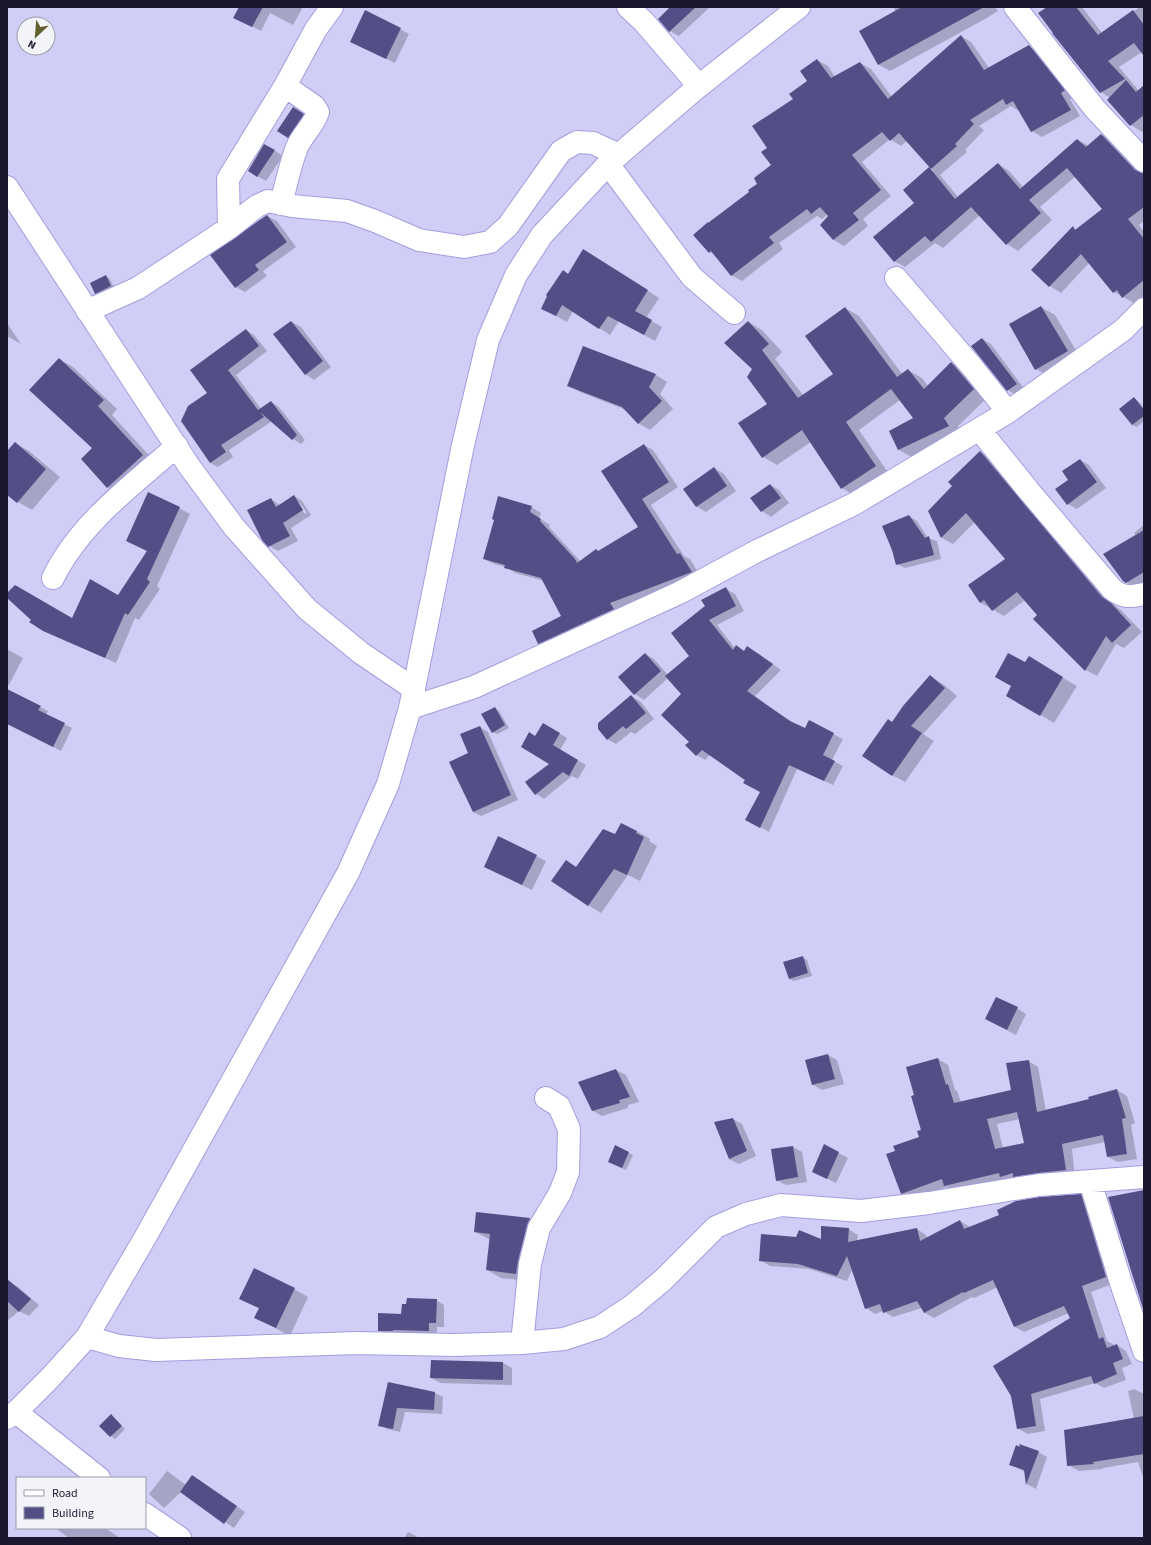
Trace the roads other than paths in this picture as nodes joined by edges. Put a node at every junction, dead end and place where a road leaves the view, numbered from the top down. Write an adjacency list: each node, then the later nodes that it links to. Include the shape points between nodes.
1 (332, 7): 5 (street)
2 (628, 7): 6 (street)
3 (799, 7): 6 (street)
4 (1016, 7): 8 (street, via 1095,109)
5 (285, 86): 10 (street, via 314,106 318,112 298,146); 11 (street, via 228,178)
6 (699, 86): 7 (street)
7 (614, 160): 10 (street, via 592,143 576,142 561,151 508,226 490,242 464,247 419,240 347,211); 15 (street, via 692,277); 21 (street, via 542,235 516,275 488,340 463,445)
8 (1144, 161)
9 (7, 187): 14 (street)
10 (281, 204): 11 (street, via 268,202 257,206)
11 (229, 228): 14 (street, via 138,288)
12 (896, 278): 16 (street)
13 (1144, 309): 16 (street, via 1122,330)
14 (87, 311): 18 (street)
15 (734, 313)
16 (1008, 412): 17 (street)
17 (980, 429): 20 (street, via 1112,589 1125,597); 21 (street, via 854,504 755,552 681,592 474,687)
18 (176, 446): 19 (street, via 90,525 61,562); 21 (street, via 234,527 308,609)
19 (53, 578)
20 (1144, 594)
21 (412, 699): 25 (street, via 388,784 348,873)
22 (546, 1098): 26 (street, via 559,1106 569,1129 568,1172 560,1194 539,1228 530,1264)
23 (1144, 1177): 24 (street)
24 (1090, 1181): 26 (street, via 1040,1185 929,1204 861,1211 781,1205 746,1214 716,1228 663,1280 632,1306 600,1327 564,1340); 27 (street)
25 (87, 1337): 26 (street, via 119,1346 156,1350 356,1343); 28 (street)
26 (522, 1344)
27 (1144, 1351)
28 (12, 1415): 29 (street)
29 (98, 1477)
30 (146, 1515): 31 (street)
31 (180, 1538)

